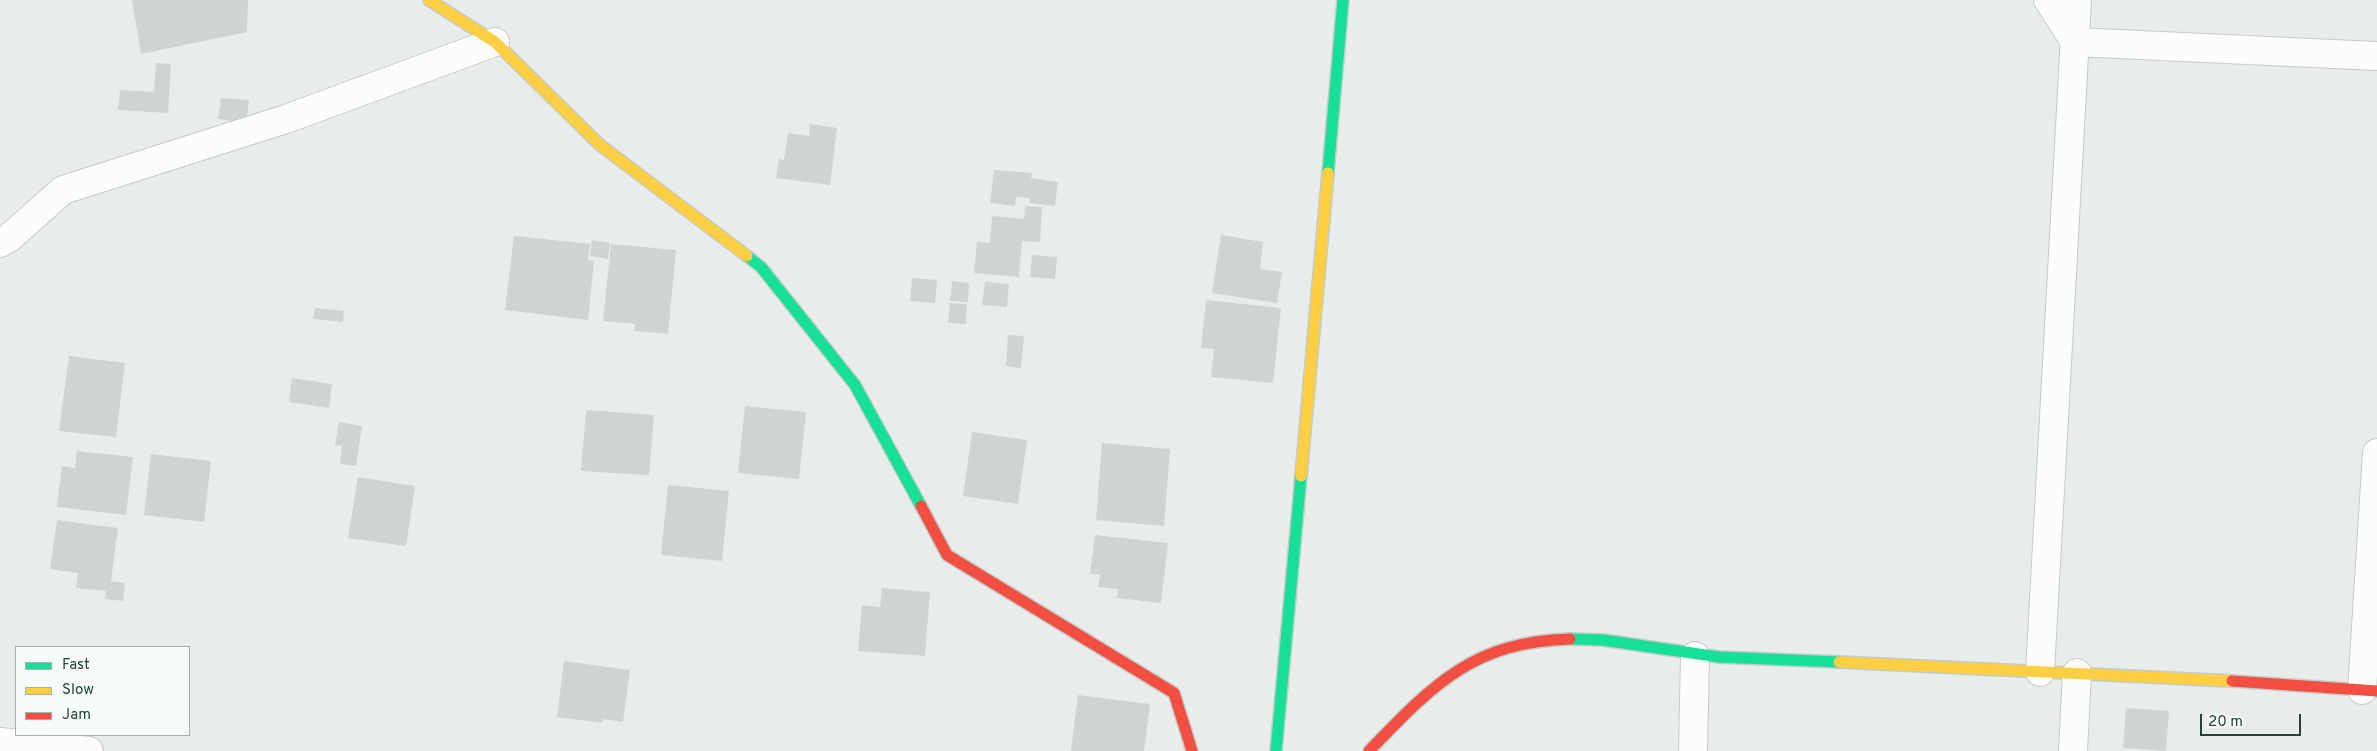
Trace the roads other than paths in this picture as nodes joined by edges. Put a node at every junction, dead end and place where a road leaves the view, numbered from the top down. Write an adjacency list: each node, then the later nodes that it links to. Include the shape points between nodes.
1 (429, 0): 5 (street)
2 (1344, 0): 17 (street)
3 (2048, 0): 6 (street)
4 (2077, 0): 6 (street)
5 (495, 42): 8 (street, via 286,119 63,190 10,238); 16 (street, via 600,145 761,267 854,385 948,555 1174,693)
6 (2076, 42): 7 (street); 11 (street)
7 (2377, 56)
8 (0, 243)
9 (2377, 453): 13 (street)
10 (1695, 656): 11 (street); 18 (street, via 1603,638 1564,637 1532,643 1468,662 1427,692); 19 (street)
11 (2040, 672): 12 (street)
12 (2077, 673): 13 (street); 20 (street)
13 (2369, 691)
14 (0, 742): 15 (street)
15 (89, 751)
16 (1192, 751)
17 (1276, 751)
18 (1369, 751)
19 (1693, 751)
20 (2072, 751)

